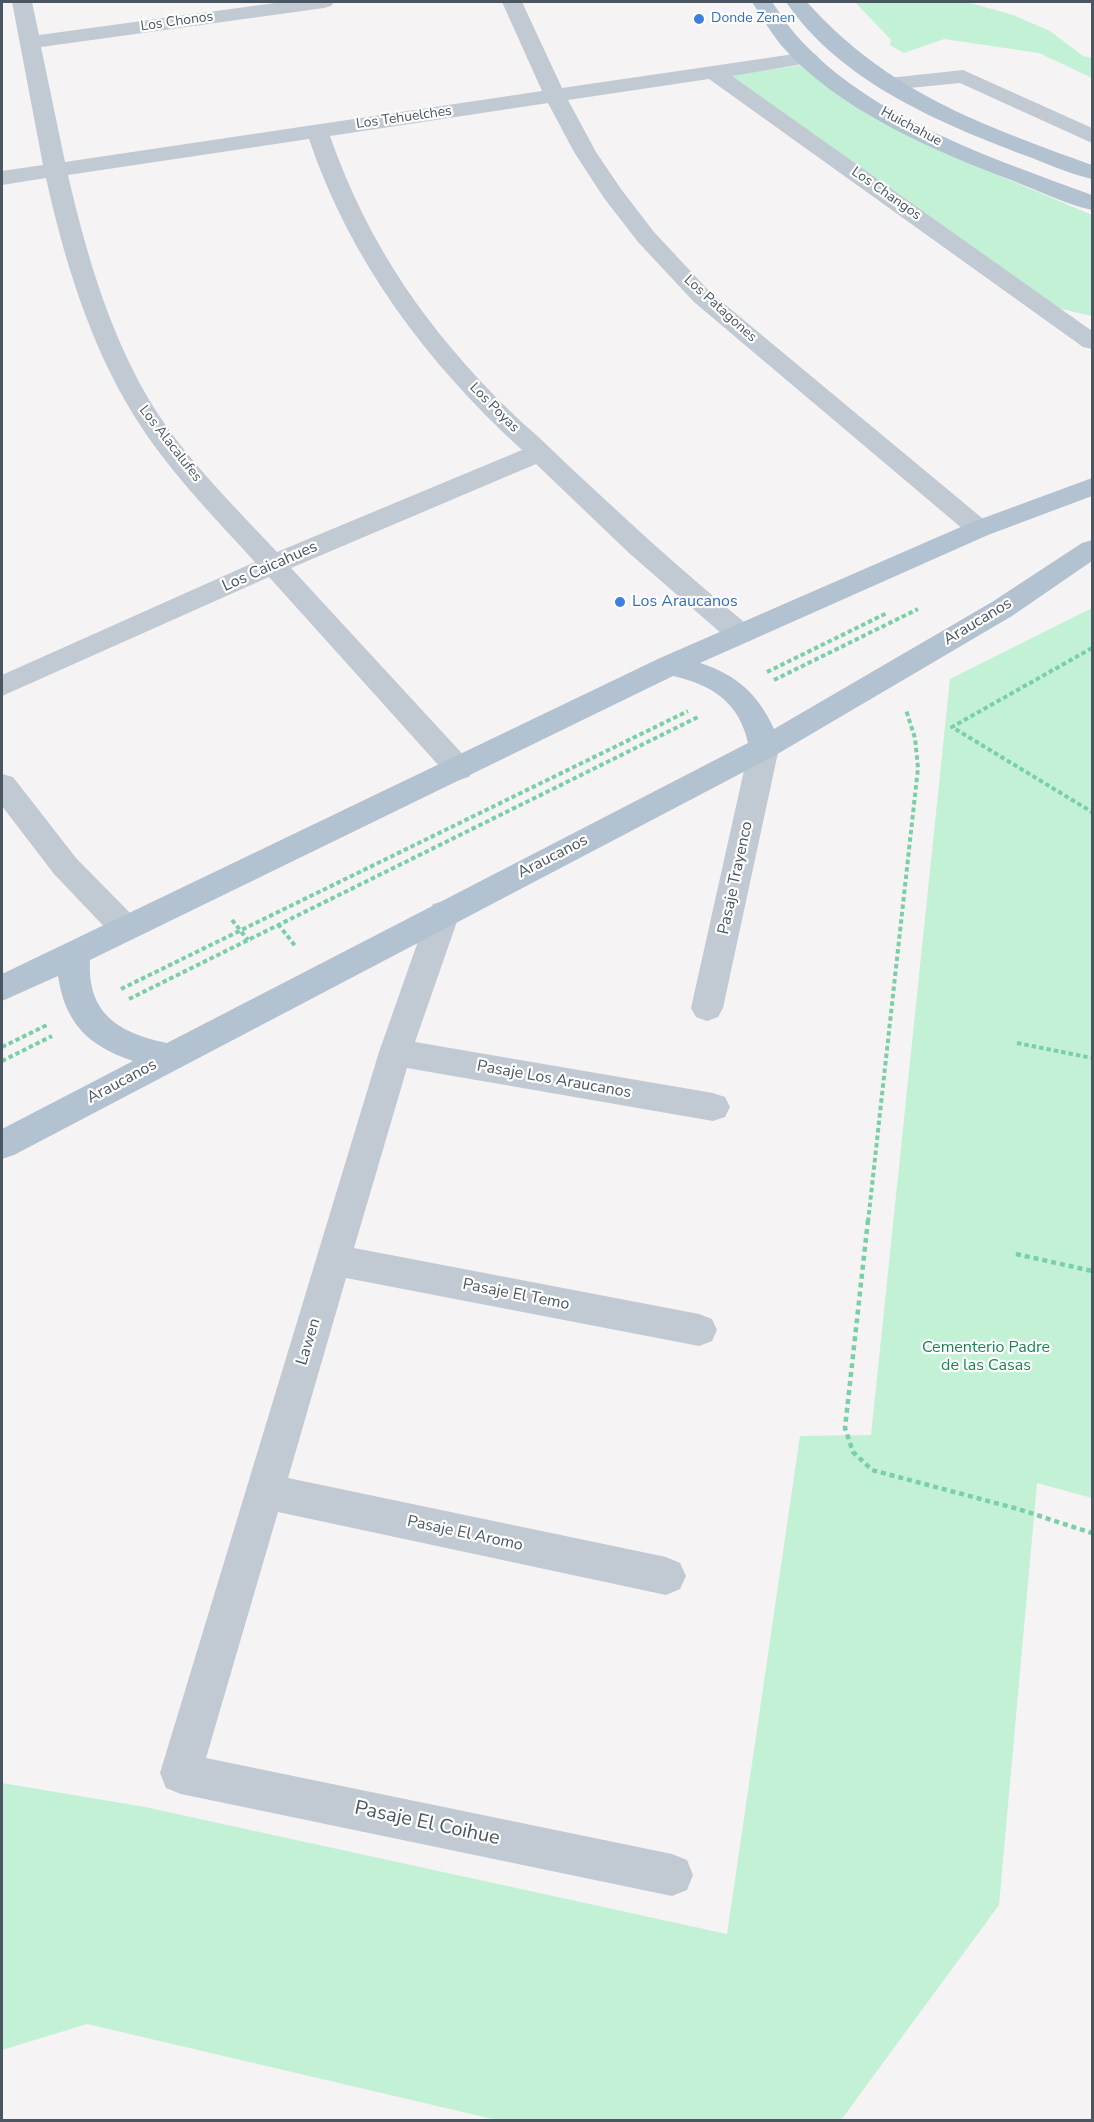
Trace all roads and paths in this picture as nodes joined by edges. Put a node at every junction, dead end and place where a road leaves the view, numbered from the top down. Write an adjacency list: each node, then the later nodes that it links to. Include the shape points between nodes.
1 (21, 2): 7 (street, Los Alacalufes)
2 (324, 2): 6 (street, Los Chonos)
3 (512, 2): 11 (street, Los Patagones)
4 (762, 2): 8 (main road, Huichahue, via 777,25)
5 (796, 2): 10 (main road, Huichahue, via 833,43)
6 (257, 6): 7 (street, Los Chonos)
7 (30, 42): 14 (street, Los Alacalufes)
8 (808, 58): 9 (street, Los Tehuelches); 17 (main road, Huichahue, via 863,101 931,139)
9 (713, 72): 11 (street, Los Tehuelches); 18 (street, Los Changos)
10 (889, 84): 13 (street, via 963,76); 15 (main road, Huichahue, via 978,128)
11 (554, 96): 12 (street, Los Tehuelches); 23 (street, Los Patagones, via 612,193 646,237 702,297)
12 (317, 130): 14 (street, Los Tehuelches); 21 (street, Los Poyas, via 346,210 394,293 458,372)
13 (1092, 136)
14 (56, 170): 16 (street, Los Tehuelches); 25 (street, Los Alacalufes, via 100,320 136,399 170,448)
15 (1092, 172)
16 (2, 178)
17 (1092, 203)
18 (1057, 316): 19 (street, Los Changos); 20 (street, Los Changos)
19 (1092, 324)
20 (1092, 342)
21 (540, 452): 25 (street, Los Caicahues); 28 (street, Los Poyas, via 632,542)
22 (1092, 487): 23 (main road)
23 (979, 529): 28 (main road)
24 (1092, 549): 31 (main road, Araucanos, via 1002,609)
25 (272, 565): 32 (street, Los Caicahues); 35 (street, Los Alacalufes)
26 (919, 609): 33 (path)
27 (891, 612): 33 (path)
28 (740, 634): 30 (main road)
29 (1092, 648): 37 (path, via 952,727)
30 (670, 665): 33 (main road, via 709,676); 35 (main road)
31 (883, 678): 34 (main road, Araucanos); 57 (path, via 907,711 918,749 918,768 846,1440 860,1463 872,1470)
32 (2, 686)
33 (736, 693): 34 (main road, via 758,721); 43 (path); 43 (path)
34 (764, 748): 38 (main road, Araucanos); 42 (street, Pasaje Trayenco)
35 (459, 769): 39 (main road)
36 (2, 785): 39 (street, via 65,866)
37 (1092, 812)
38 (444, 913): 46 (street, Lawen); 47 (main road, Araucanos)
39 (125, 928): 40 (main road)
40 (75, 952): 41 (main road); 43 (main road, via 74,987)
41 (2, 988)
42 (707, 1008)
43 (85, 1013): 45 (path); 47 (main road, via 103,1033 122,1045); 49 (path)
44 (1017, 1043): 48 (path)
45 (2, 1047)
46 (395, 1052): 50 (street, Pasaje Los Araucanos); 53 (street, Lawen)
47 (169, 1057): 51 (main road, Araucanos)
48 (1092, 1058)
49 (2, 1061)
50 (713, 1107)
51 (2, 1145)
52 (1016, 1254): 54 (path)
53 (334, 1260): 55 (street, Pasaje El Temo); 56 (street, Lawen)
54 (1092, 1271)
55 (699, 1330)
56 (265, 1491): 58 (street, Pasaje El Aromo); 59 (street, Lawen)
57 (1092, 1533)
58 (666, 1576)
59 (181, 1773): 60 (street, Pasaje El Coihue)
60 (672, 1875)

